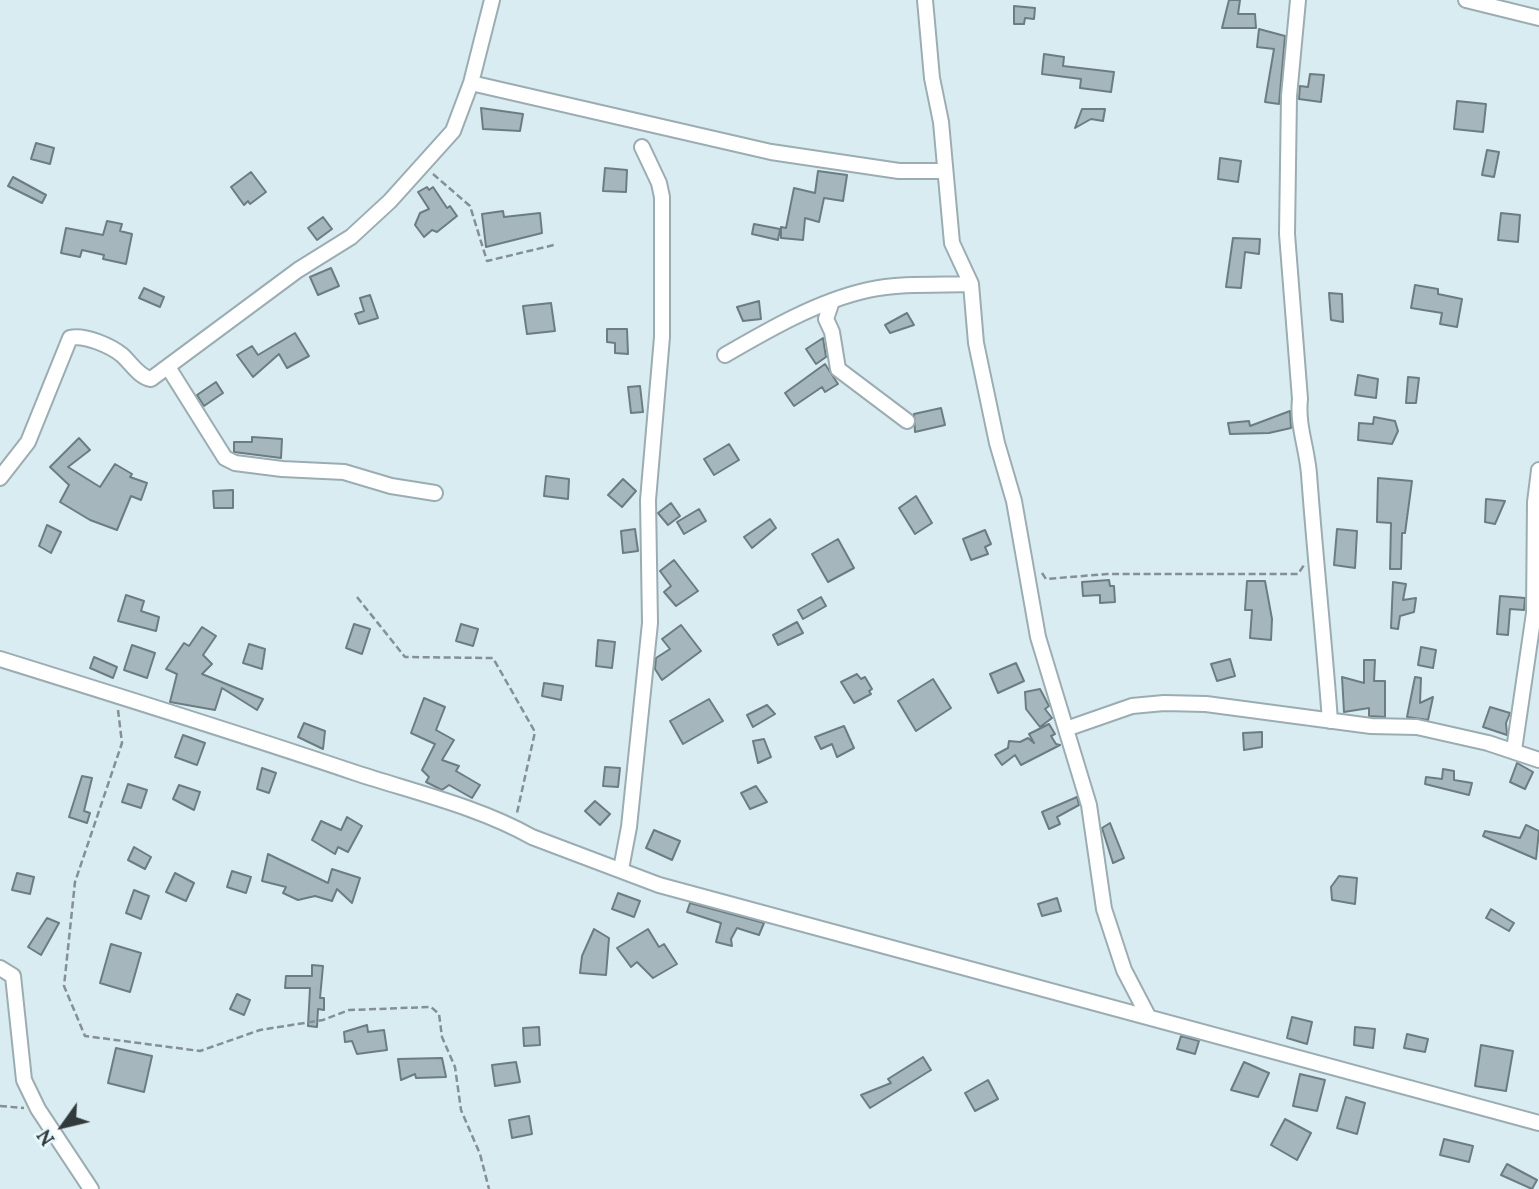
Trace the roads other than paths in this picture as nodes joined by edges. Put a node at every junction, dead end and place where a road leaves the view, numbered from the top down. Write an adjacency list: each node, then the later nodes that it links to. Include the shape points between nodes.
1 (492, 0): 6 (street)
2 (925, 0): 8 (street)
3 (1298, 0): 18 (street, via 1289,96 1287,234 1298,414 1309,471)
4 (1466, 0): 5 (street)
5 (1539, 18)
6 (471, 83): 8 (street, via 771,152 899,171); 12 (street, via 457,125 371,220)
7 (642, 147): 22 (street, via 662,197 662,337 648,500 650,623)
8 (945, 172): 9 (street, via 952,243)
9 (971, 284): 10 (street, via 871,289); 19 (street, via 976,343 1014,501 1038,637)
10 (831, 304): 11 (street); 13 (street, via 826,319 838,369)
11 (725, 355)
12 (168, 367): 15 (street, via 149,379 107,347 77,336 70,338 28,442); 16 (street, via 225,457 235,463 344,472)
13 (906, 421)
14 (1539, 470): 20 (street, via 1534,613)
15 (0, 478)
16 (435, 493)
17 (0, 659): 22 (street, via 514,827)
18 (1330, 721): 19 (street, via 1248,708 1164,702 1132,706); 20 (street, via 1417,727)
19 (1066, 729): 24 (street, via 1089,805 1104,909 1124,970)
20 (1514, 750): 21 (street)
21 (1539, 760)
22 (621, 869): 24 (street, via 659,885)
23 (0, 968): 26 (street, via 13,976 24,1080)
24 (1148, 1016): 25 (street)
25 (1539, 1122)
26 (91, 1189)

